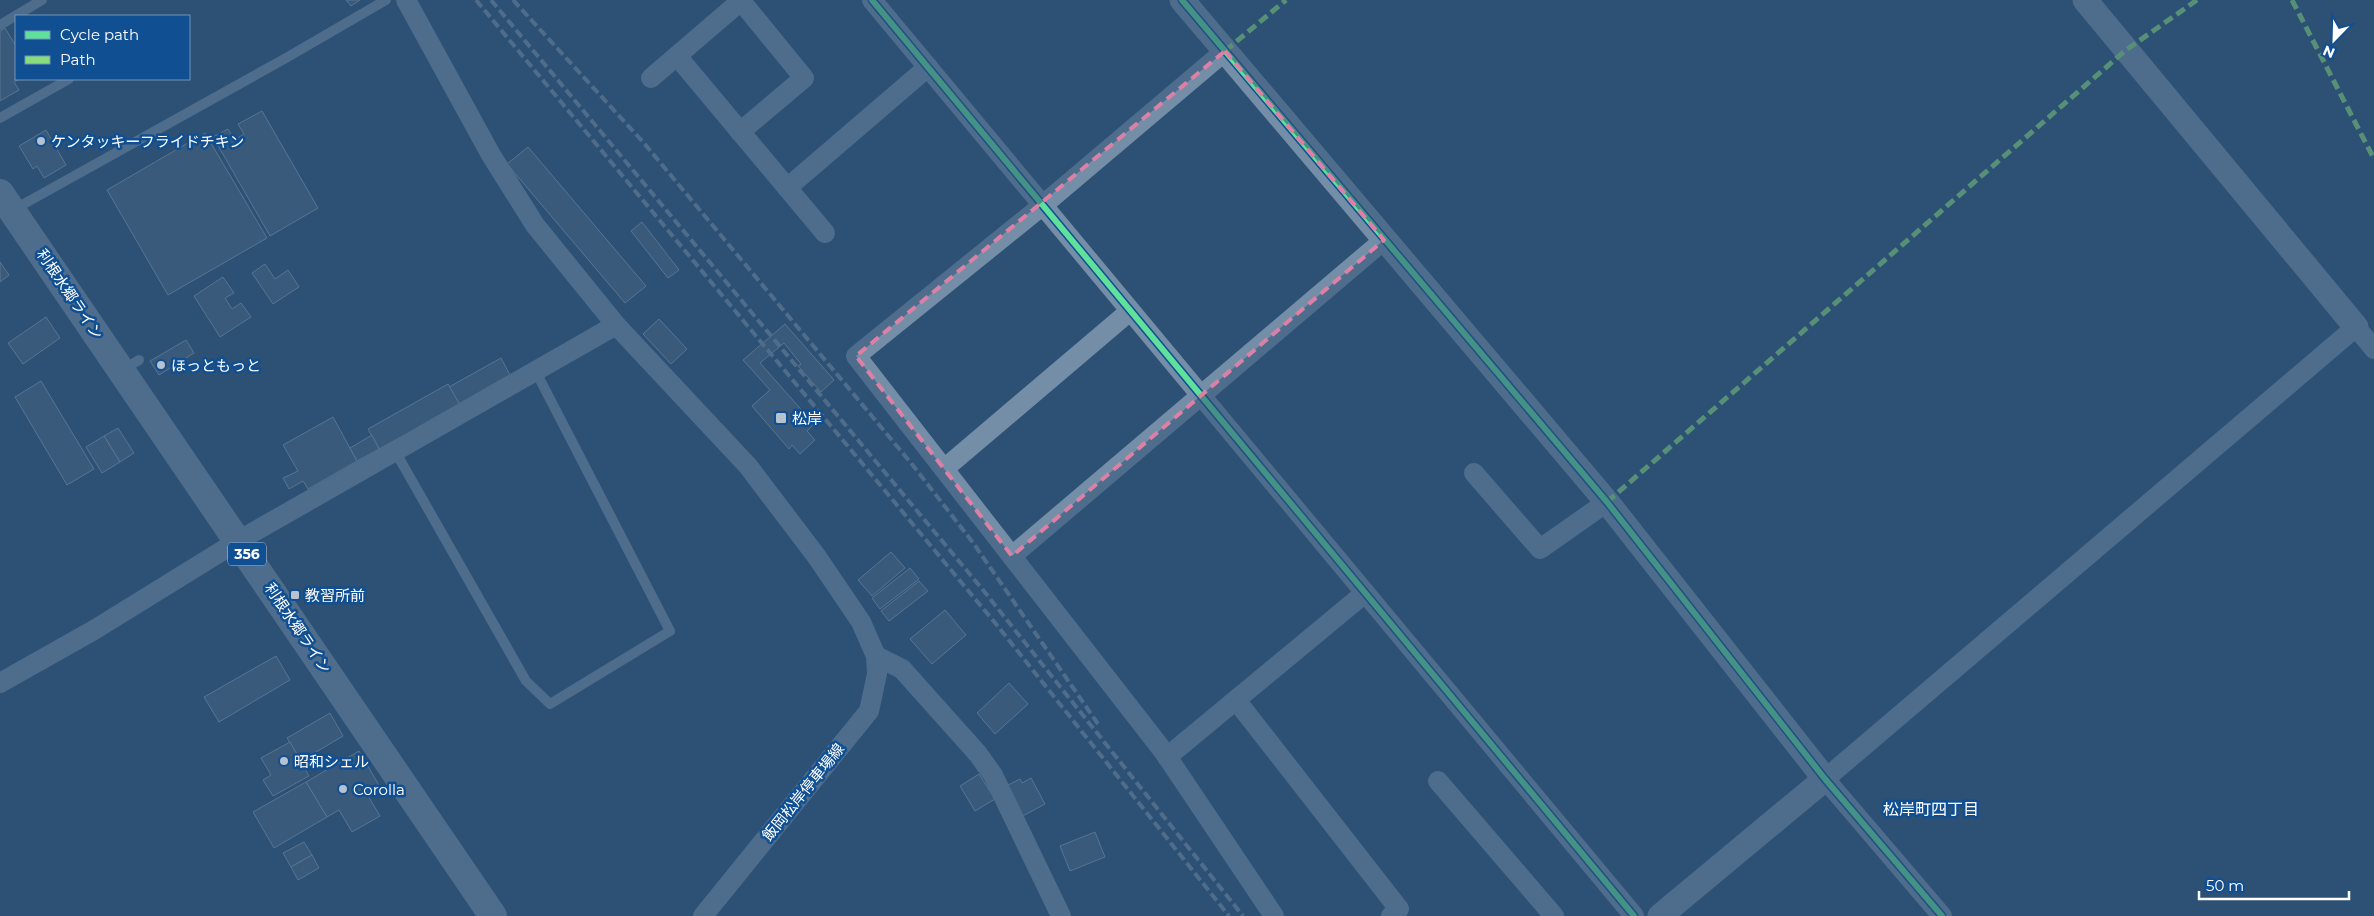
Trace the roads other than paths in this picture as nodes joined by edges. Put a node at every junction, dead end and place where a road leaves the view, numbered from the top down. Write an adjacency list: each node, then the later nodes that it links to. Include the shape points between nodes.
1 (42, 0): 8 (lane)
2 (386, 0): 19 (lane, via 194,107)
3 (406, 0): 24 (street, via 491,155 535,225)
4 (872, 0): 13 (street)
5 (1182, 0): 11 (street)
6 (2085, 0): 25 (street)
7 (742, 1): 12 (street); 17 (street, via 804,78)
8 (17, 15)
9 (15, 16): 10 (lane)
10 (0, 25)
11 (1225, 51): 20 (street); 22 (street)
12 (677, 56): 14 (street); 17 (street)
13 (928, 67): 18 (street); 20 (street)
14 (651, 78)
15 (67, 80): 16 (lane)
16 (0, 118)
17 (740, 132): 18 (street)
18 (787, 188): 21 (street)
19 (6, 201): 33 (highway, 利根水郷ライン / 356, via 130,365)
20 (1043, 205): 23 (street); 30 (street, via 856,356)
21 (825, 233)
22 (1384, 240): 28 (street); 32 (street)
23 (1130, 310): 28 (street); 30 (street)
24 (616, 324): 27 (street); 36 (street, via 748,466 861,622)
25 (2356, 327): 26 (street); 40 (street)
26 (2374, 349)
27 (536, 370): 29 (street); 29 (lane, via 670,631 550,704 526,682)
28 (1200, 395): 34 (street); 35 (street)
29 (395, 451): 33 (street)
30 (944, 469): 34 (street)
31 (1474, 473): 32 (street, via 1540,549)
32 (1606, 502): 40 (street)
33 (238, 541): 37 (street, via 94,630); 42 (highway, 利根水郷ライン / 356)
34 (1012, 556): 39 (street)
35 (1365, 593): 38 (street); 48 (street)
36 (876, 656): 43 (street, 飯岡松岸停車場線, via 877,674 869,711); 44 (street, via 902,668 993,775)
37 (0, 683)
38 (1236, 700): 39 (street); 46 (street, via 1399,909)
39 (1168, 757): 45 (street)
40 (1825, 778): 49 (street); 50 (street)
41 (1438, 781): 47 (street)
42 (493, 916)
43 (703, 916)
44 (1061, 916)
45 (1274, 916)
46 (1392, 916)
47 (1554, 916)
48 (1634, 916)
49 (1660, 916)
50 (1942, 916)

